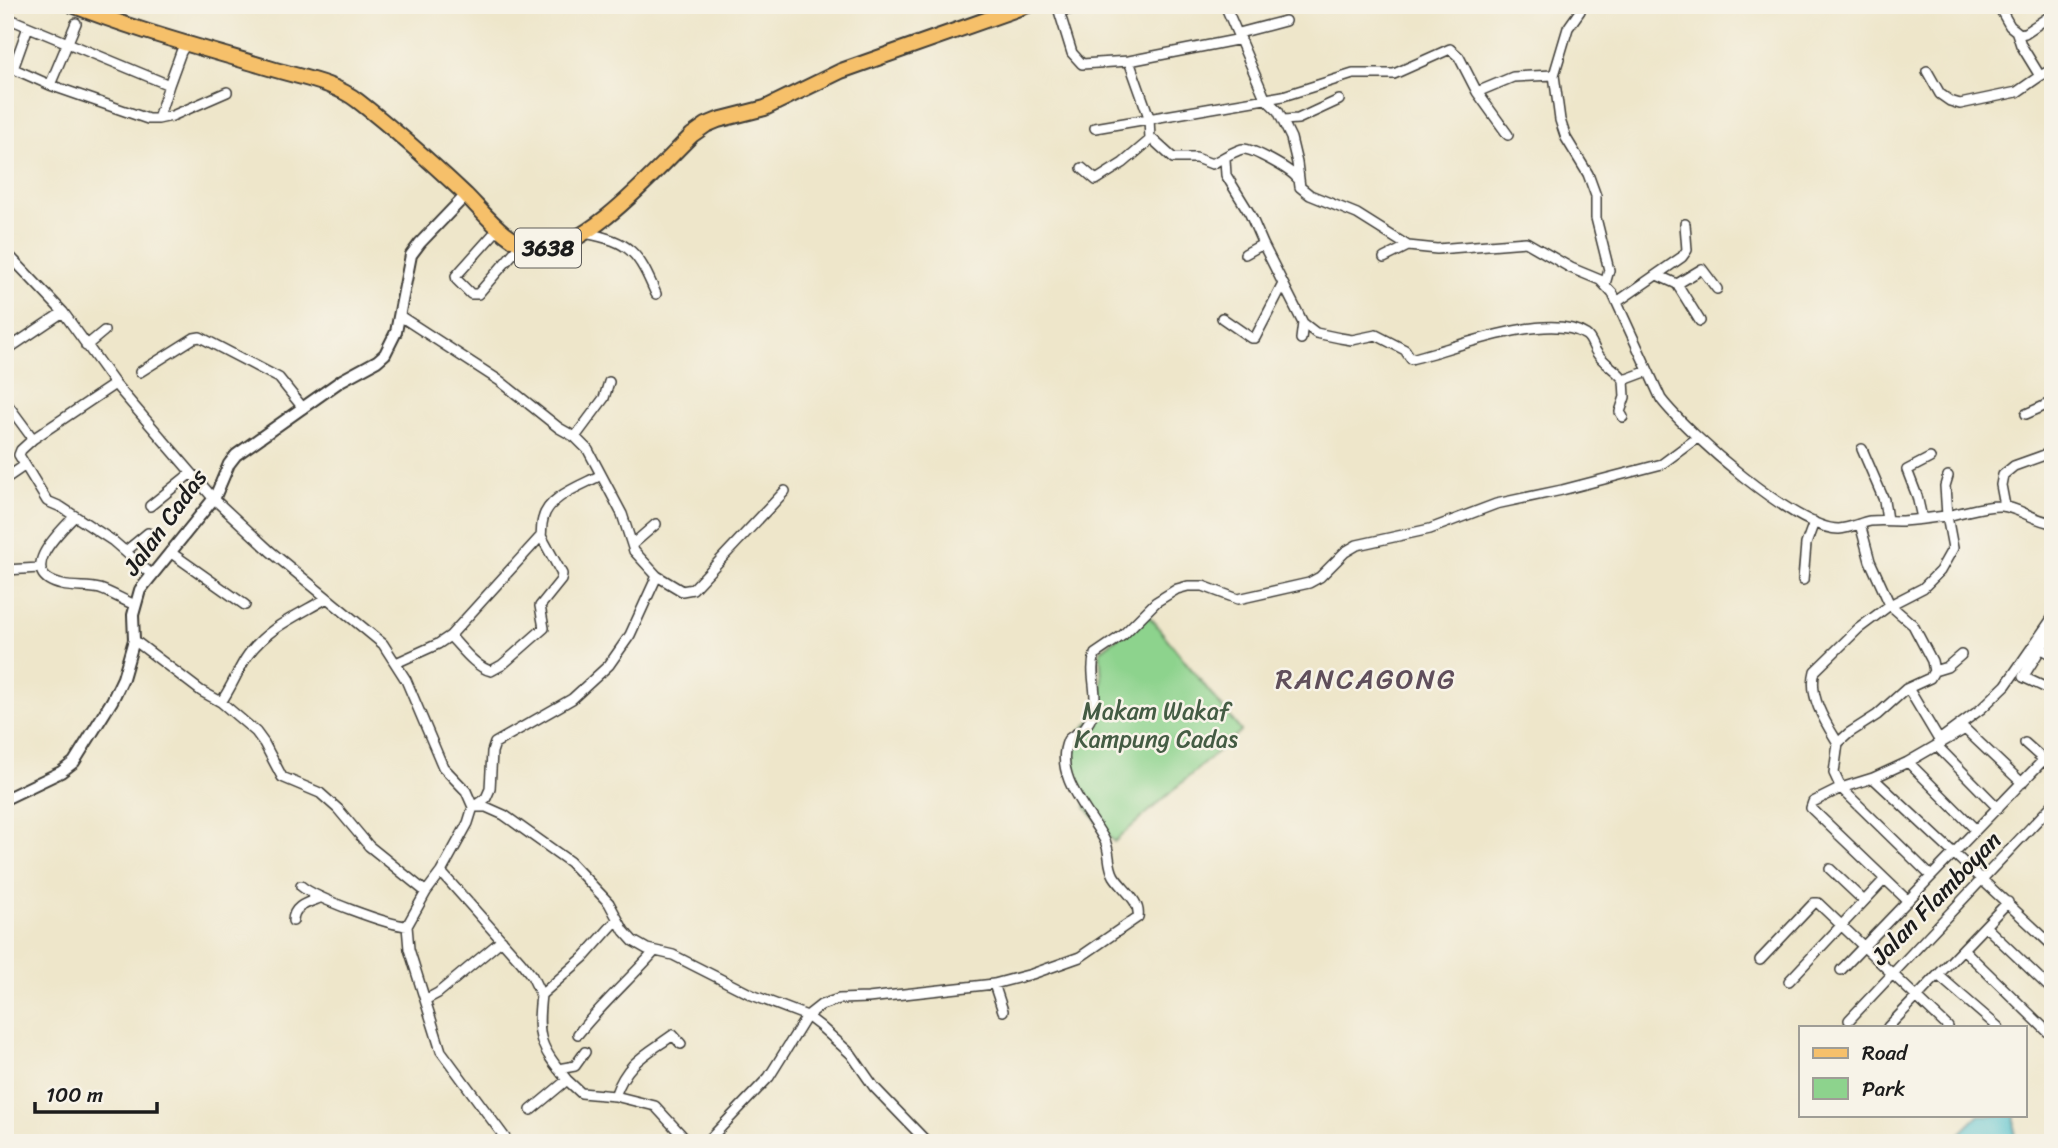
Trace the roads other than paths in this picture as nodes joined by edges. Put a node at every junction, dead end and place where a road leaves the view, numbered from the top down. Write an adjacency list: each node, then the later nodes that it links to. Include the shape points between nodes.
1 (72, 5): 17 (main road, 3638)
2 (1028, 5): 42 (main road, 3638, via 841,71 765,108 706,125)
3 (1096, 5): 6 (street)
4 (1225, 5): 15 (street)
5 (1998, 5): 14 (street)
6 (1085, 6): 7 (street)
7 (1056, 8): 18 (street, via 1072,53 1082,64)
8 (1580, 11): 22 (street, via 1568,28)
9 (2052, 17): 14 (street)
10 (5, 18): 13 (street)
11 (1284, 21): 15 (street)
12 (76, 23): 16 (street)
13 (28, 27): 16 (street); 19 (street)
14 (2017, 33): 23 (street)
15 (1240, 36): 18 (street); 28 (street)
16 (68, 44): 24 (street); 25 (street)
17 (186, 44): 25 (street); 39 (main road, 3638, via 346,92)
18 (1129, 61): 30 (street)
19 (9, 67): 24 (street)
20 (2053, 69): 23 (street)
21 (1927, 71): 23 (street, via 1940,94 1960,104 2017,92)
22 (1554, 75): 27 (street, via 1503,79); 51 (street, via 1566,138 1596,196 1596,218 1609,270)
23 (2040, 76)
24 (50, 85): 31 (street)
25 (169, 85): 31 (street)
26 (227, 92): 31 (street)
27 (1477, 92): 28 (street, via 1450,49 1394,74 1353,74); 34 (street)
28 (1265, 98): 30 (street); 32 (street)
29 (1339, 100): 32 (street, via 1298,119)
30 (1149, 117): 33 (street); 35 (street)
31 (158, 120)
32 (1283, 120): 38 (street, via 1295,153)
33 (1095, 128)
34 (1508, 135)
35 (1151, 138): 36 (street, via 1176,159 1196,158 1212,164); 37 (street, via 1101,178 1093,178)
36 (1225, 159): 38 (street, via 1248,149); 43 (street, via 1226,175)
37 (1082, 168)
38 (1297, 178): 45 (street, via 1310,195 1357,214)
39 (466, 195): 41 (main road, 3638); 57 (street, Jalan Cadas, via 411,255)
40 (1685, 224): 49 (street, via 1686,252)
41 (498, 229): 44 (main road, 3638); 44 (street, via 456,276 471,294 478,294 516,249)
42 (585, 233): 44 (main road, 3638, via 554,247); 54 (street, via 616,240 632,251)
43 (1263, 244): 47 (street); 50 (street)
44 (525, 245)
45 (1408, 246): 48 (street); 51 (street, via 1437,249 1526,242)
46 (5, 251): 56 (street)
47 (1245, 254)
48 (1384, 258)
49 (1657, 275): 52 (street); 55 (street)
50 (1283, 284): 58 (street, via 1255,338); 60 (street)
51 (1605, 284): 55 (street)
52 (1677, 284): 53 (street, via 1702,269); 59 (street)
53 (1717, 289)
54 (656, 294)
55 (1617, 302): 65 (street)
56 (63, 312): 63 (street); 64 (street)
57 (400, 316): 72 (street, Jalan Cadas, via 391,344 377,361); 75 (street)
58 (1222, 318)
59 (1700, 321)
60 (1303, 323): 62 (street); 67 (street, via 1339,338 1376,335 1405,350 1411,359 1505,332 1564,327 1587,335 1599,357)
61 (104, 331): 63 (street)
62 (1301, 339)
63 (86, 346): 69 (street)
64 (5, 351)
65 (1648, 371): 67 (street); 76 (street, via 1661,399)
66 (141, 372): 72 (street, via 200,337 279,378)
67 (1624, 380): 74 (street)
68 (609, 382): 75 (street, via 604,398)
69 (115, 384): 77 (street); 82 (street)
70 (5, 401): 77 (street)
71 (2053, 402): 73 (street)
72 (303, 408): 87 (street, Jalan Cadas, via 236,455)
73 (2026, 414)
74 (1623, 417)
75 (575, 437): 83 (street)
76 (1697, 438): 94 (street, via 1772,497); 166 (street, via 1662,464 1496,504 1430,529 1357,545 1309,583 1238,599 1203,586 1188,586 1156,603 1095,654 1095,707 1083,730 1068,740 1063,757 1083,808 1106,843 1111,870 1136,904 1138,917 1080,957)
77 (33, 439): 81 (street, via 19,452)
78 (1862, 449): 93 (street, via 1884,500)
79 (2053, 452): 89 (street, via 2014,466 2003,475)
80 (1930, 458): 92 (street, via 1907,470)
81 (24, 466): 85 (street); 90 (street, via 47,502)
82 (191, 473): 87 (street); 88 (street)
83 (601, 475): 99 (street, via 553,502 543,519); 100 (street)
84 (1948, 475): 91 (street)
85 (5, 479)
86 (785, 491): 106 (street, via 693,589 682,591)
87 (214, 498): 102 (street, Jalan Cadas); 108 (street)
88 (150, 506)
89 (2004, 506): 91 (street); 95 (street)
90 (75, 516): 101 (street); 103 (street, via 57,534)
91 (1947, 516): 92 (street); 111 (street, via 1953,548 1940,571 1923,587)
92 (1922, 518): 93 (street)
93 (1887, 520): 97 (street)
94 (1814, 522): 97 (street, via 1841,529); 107 (street)
95 (2053, 523)
96 (656, 524): 100 (street)
97 (1860, 524): 111 (street)
98 (148, 533): 101 (street)
99 (541, 536): 114 (street); 114 (street, via 562,574 540,606 544,628 491,671)
100 (633, 544): 106 (street, via 639,558)
101 (126, 551): 105 (street)
102 (170, 552): 105 (street, Jalan Cadas); 110 (street)
103 (40, 568): 104 (street); 109 (street, via 57,583 99,589)
104 (5, 570)
105 (152, 575): 109 (street, Jalan Cadas)
106 (657, 576): 136 (street, via 630,635 609,665 572,699 495,743 490,789)
107 (1802, 580)
108 (327, 598): 119 (street, via 383,644); 123 (street, via 276,626 257,644)
109 (135, 605): 115 (street, Jalan Cadas)
110 (245, 605)
111 (1890, 605): 120 (street, via 1913,625); 124 (street, via 1815,671 1814,692)
112 (2053, 617): 121 (street, via 2006,685 1940,740)
113 (2053, 629): 116 (street)
114 (450, 636): 119 (street)
115 (134, 640): 123 (street); 134 (street, Jalan Cadas, via 119,688 74,762)
116 (2040, 648): 118 (street); 122 (street, via 2023,677)
117 (1961, 654): 120 (street)
118 (2053, 654)
119 (396, 663): 136 (street, via 443,767)
120 (1934, 671): 121 (street, via 1926,681)
121 (1908, 688): 124 (street)
122 (2053, 691)
123 (221, 702): 146 (street, via 256,732 282,777 320,793 369,846)
124 (1838, 743): 133 (street, via 1834,773)
125 (2025, 743): 128 (street)
126 (1937, 746): 129 (street); 132 (street, via 1965,729); 137 (street)
127 (2053, 750): 128 (street)
128 (2044, 759): 130 (street); 132 (street)
129 (1908, 762): 131 (street); 138 (street)
130 (2053, 768)
131 (1873, 778): 133 (street); 139 (street)
132 (2022, 783): 137 (street)
133 (1841, 788): 142 (street); 144 (street, via 1813,802 1811,809)
134 (5, 799)
135 (2053, 804): 143 (street, Jalan Flamboyan)
136 (474, 807): 141 (street); 151 (street, via 504,815 570,862 609,903)
137 (1998, 808): 138 (street)
138 (1975, 829): 139 (street)
139 (1954, 853): 142 (street); 143 (street)
140 (1830, 869): 148 (street)
141 (441, 872): 146 (street); 156 (street)
142 (1931, 876): 149 (street)
143 (1981, 878): 150 (street); 163 (street, Jalan Flamboyan)
144 (1885, 879): 148 (street); 149 (street)
145 (301, 886): 147 (street)
146 (426, 892): 153 (street)
147 (320, 898): 152 (street, via 299,907); 153 (street)
148 (1864, 901): 154 (street)
149 (1908, 901): 158 (street)
150 (2008, 902): 155 (street); 157 (street)
151 (617, 920): 160 (street, via 633,941); 168 (street)
152 (293, 921)
153 (407, 926): 170 (street)
154 (1841, 926): 158 (street); 161 (street, via 1814,903); 165 (street)
155 (1985, 926): 159 (street); 167 (street)
156 (502, 940): 168 (street, via 532,976); 170 (street)
157 (2053, 946)
158 (1863, 947): 162 (street); 163 (street)
159 (1963, 949): 164 (street); 177 (street)
160 (655, 951): 172 (street); 178 (street)
161 (1760, 960)
162 (1841, 970)
163 (1892, 972): 169 (street); 173 (street, Jalan Flamboyan)
164 (1938, 975): 169 (street); 176 (street)
165 (1789, 981)
166 (993, 984): 171 (street); 172 (street, via 839,999)
167 (2053, 992)
168 (541, 995): 181 (street, via 541,1042)
169 (1916, 997): 174 (street); 175 (street)
170 (425, 1000): 185 (street, via 441,1051)
171 (1003, 1011)
172 (807, 1016): 187 (street, via 769,1077); 188 (street, via 851,1054 874,1087)
173 (1849, 1020)
174 (1889, 1026)
175 (1943, 1026)
176 (1996, 1026)
177 (2049, 1033)
178 (578, 1034)
179 (681, 1044): 183 (street, via 673,1035 637,1060 625,1071)
180 (585, 1052): 181 (street, via 576,1066)
181 (558, 1069): 182 (street)
182 (567, 1080): 183 (street, via 578,1092); 184 (street)
183 (615, 1096): 186 (street, via 655,1107)
184 (531, 1110)
185 (509, 1143)
186 (689, 1143)
187 (706, 1143)
188 (928, 1143)

